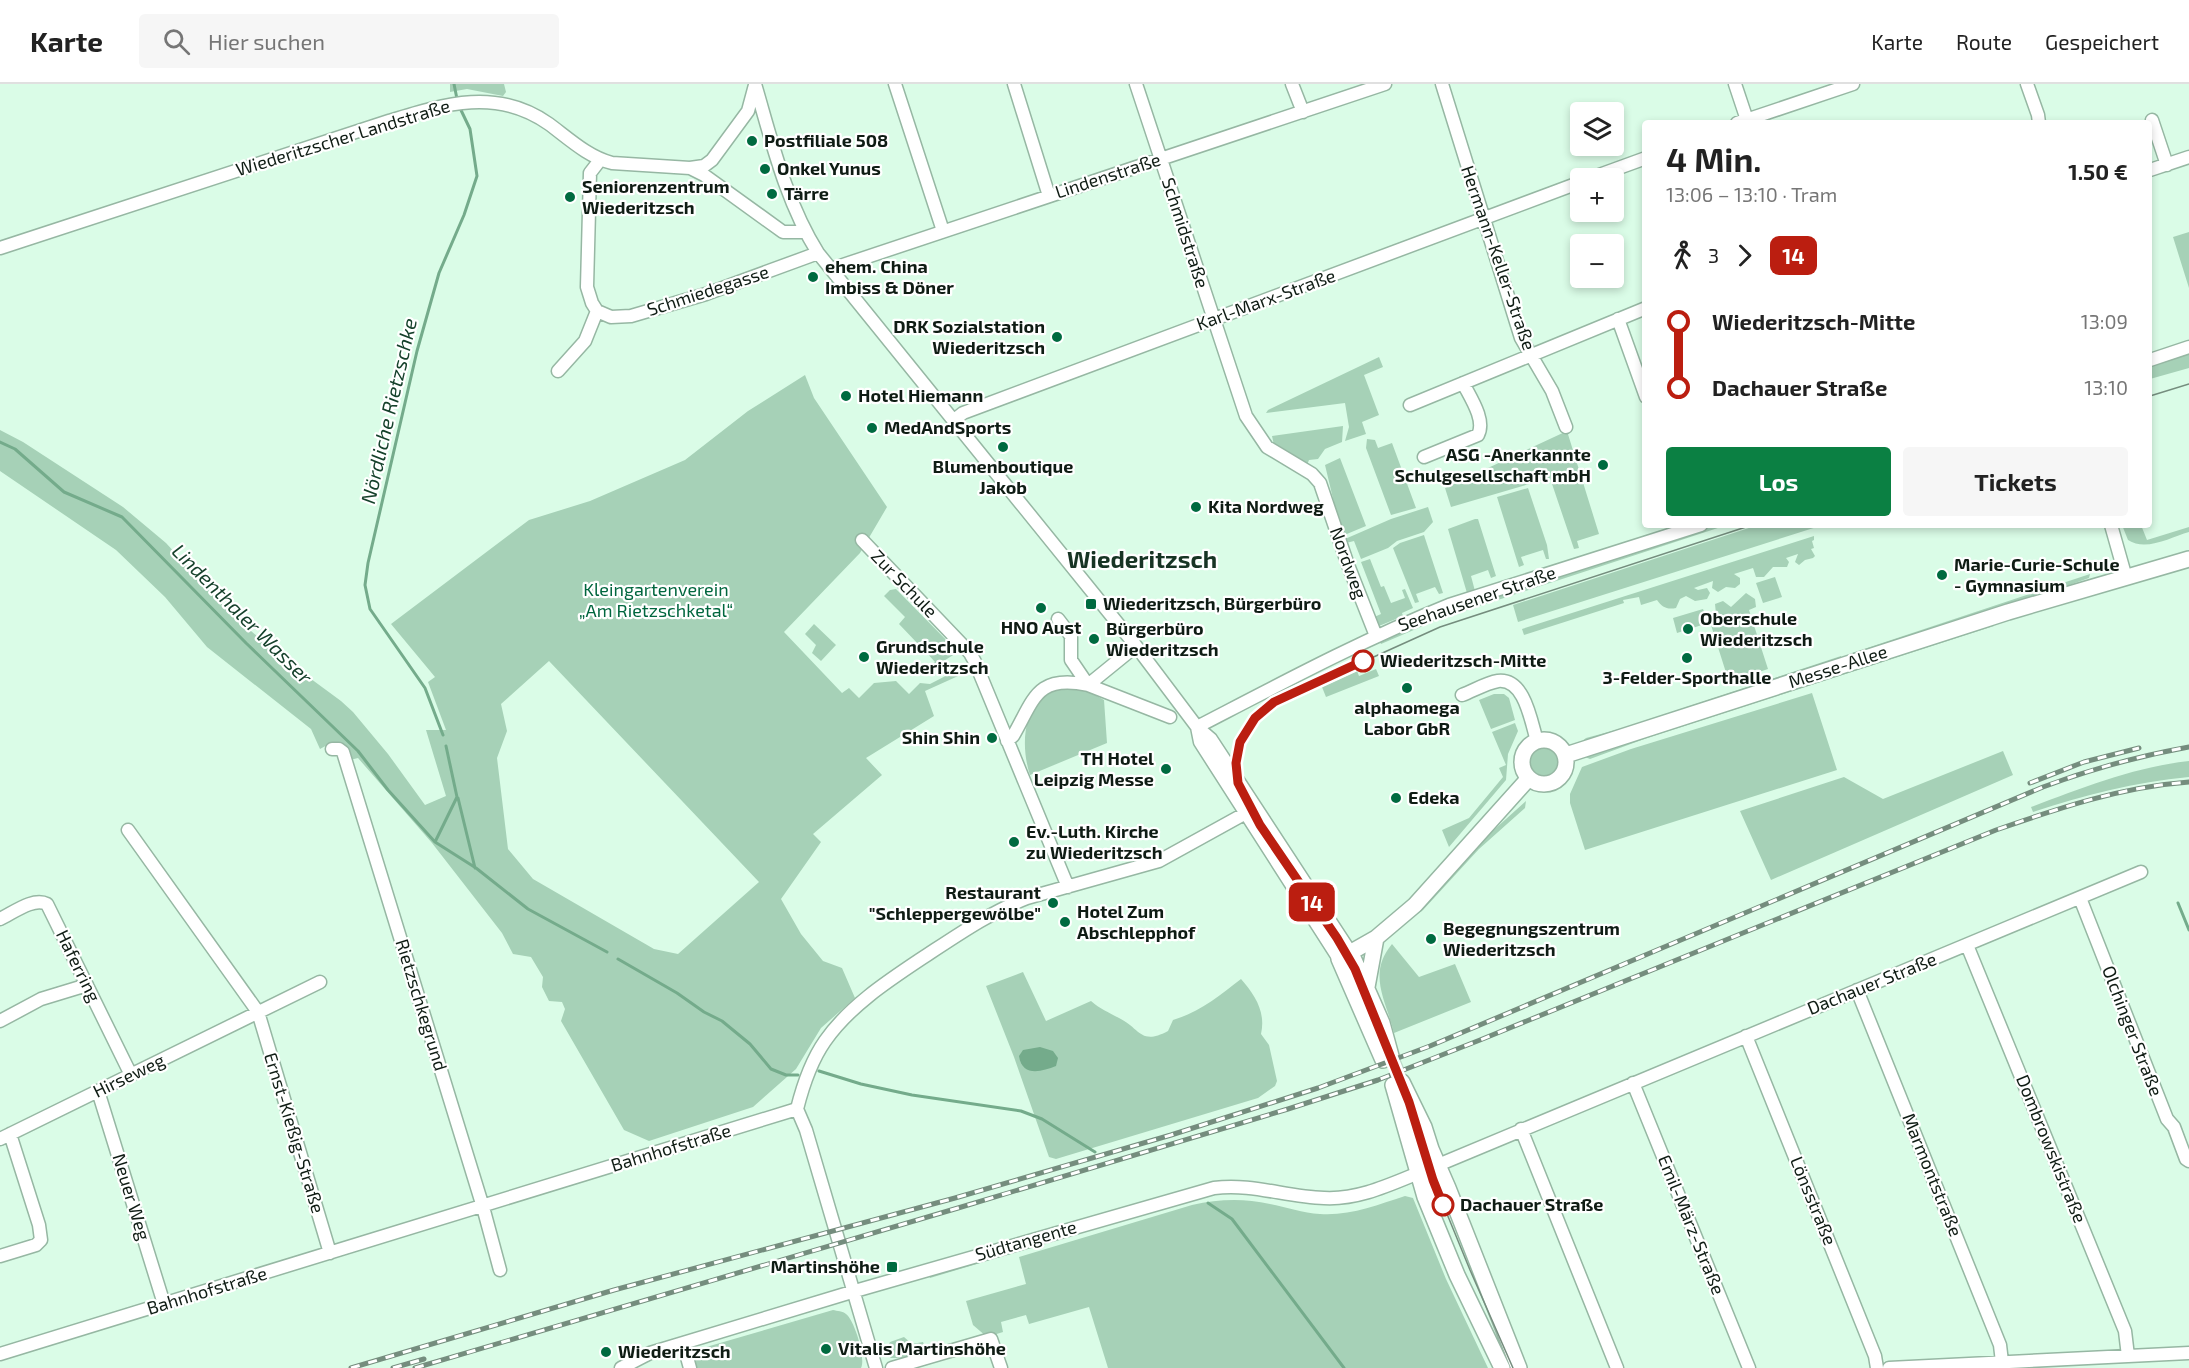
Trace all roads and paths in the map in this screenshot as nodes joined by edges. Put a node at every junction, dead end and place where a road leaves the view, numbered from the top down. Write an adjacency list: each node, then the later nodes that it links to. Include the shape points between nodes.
1 (755, 84): 21 (street, via 748,111 712,160); 28 (street, via 776,158)
2 (895, 84): 27 (street)
3 (1014, 84): 25 (street)
4 (1136, 84): 17 (street, Schmidstraße)
5 (1292, 84): 11 (street)
6 (1385, 84): 11 (street, Lindenstraße)
7 (1442, 84): 26 (street, Hermann-Keller-Straße)
8 (1735, 84): 12 (street)
9 (1853, 84): 13 (street)
10 (2027, 84): 14 (street)
11 (1303, 112): 17 (street, Lindenstraße)
12 (1744, 120)
13 (1750, 120)
14 (2038, 120)
15 (2152, 120): 20 (street)
16 (2189, 157): 20 (street)
17 (1161, 159): 25 (street, Lindenstraße); 35 (street, Schmidstraße)
18 (1642, 159): 22 (street)
19 (600, 160): 21 (street, Wiederitzscher Landstraße); 29 (street, Wiederitzscher Landstraße, via 546,122 518,108 486,101 456,103 389,121); 33 (street, via 590,173 587,286)
20 (2167, 165): 23 (street)
21 (690, 168): 28 (street, Wiederitzscher Landstraße, via 783,232)
22 (1618, 168)
23 (2152, 169)
24 (1570, 186): 26 (street, Karl-Marx-Straße)
25 (1049, 196): 27 (street, Lindenstraße)
26 (1484, 219): 35 (street, Karl-Marx-Straße); 37 (street, Hermann-Keller-Straße, via 1521,338)
27 (943, 231): 31 (street, Lindenstraße)
28 (805, 232): 30 (street)
29 (0, 248)
30 (818, 253): 31 (street); 33 (street, Schmiedegasse, via 706,294 631,316 611,317)
31 (831, 269): 44 (street)
32 (1642, 310): 34 (street)
33 (597, 311): 39 (street, via 585,341)
34 (1618, 319): 37 (street); 41 (street)
35 (1213, 320): 43 (street, Schmidstraße); 44 (street, Karl-Marx-Straße, via 963,413)
36 (2189, 347): 38 (street)
37 (1530, 355): 40 (street); 45 (street, Hermann-Keller-Straße, via 1552,391)
38 (2152, 359)
39 (558, 371)
40 (1463, 383): 42 (street); 46 (street, via 1480,420 1478,435)
41 (1642, 386)
42 (1410, 405)
43 (1246, 416): 54 (street, Nordweg, via 1267,447 1320,483)
44 (953, 421): 55 (street)
45 (1566, 427)
46 (1424, 457)
47 (1692, 528): 54 (street, Seehausener Straße, via 1449,605)
48 (2111, 528): 52 (street)
49 (862, 540): 60 (street, Zur Schule, via 970,653)
50 (2189, 548): 52 (main road, Messe-Allee)
51 (2189, 559): 52 (main road, Messe-Allee)
52 (2125, 574): 63 (main road, Messe-Allee)
53 (1058, 619): 56 (street, via 1071,636 1071,660)
54 (1376, 636): 59 (street, Seehausener Straße)
55 (1136, 646): 56 (street); 59 (street)
56 (1088, 685): 58 (street); 60 (street, via 1060,683 1035,695)
57 (1462, 695): 61 (street, via 1496,681 1514,685 1521,692)
58 (1170, 717)
59 (1197, 727): 65 (street, via 1200,742)
60 (1007, 741): 68 (street, Zur Schule)
61 (1537, 741): 63 (main road, via 1554,742); 64 (main road, via 1527,747 1522,757)
62 (332, 749): 90 (street, Rietzschkegrund, via 343,752)
63 (1566, 755): 64 (main road, via 1565,770 1555,781 1539,784)
64 (1529, 778): 71 (main road, via 1415,905)
65 (1250, 811): 68 (street, via 1160,861); 73 (street)
66 (128, 830): 78 (street, Ernst-Kießig-Straße)
67 (2141, 872): 69 (street, Dachauer Straße)
68 (1068, 887): 84 (street, via 1017,902 981,920 864,1000 826,1039)
69 (2080, 898): 72 (street, Dachauer Straße); 87 (street, Olchinger Straße, via 2167,1119)
70 (0, 919): 75 (street, Haferring, via 32,903 47,904)
71 (1376, 938): 73 (main road); 76 (main road)
72 (1967, 945): 77 (street, Dachauer Straße); 99 (street, Dombrowskistraße, via 2125,1331)
73 (1345, 956): 76 (main road); 76 (main road, via 1387,1058 1382,1023)
74 (320, 982): 78 (street)
75 (87, 985): 79 (street, via 41,999); 81 (street, Haferring)
76 (1367, 987)
77 (1857, 990): 80 (street, Dachauer Straße); 100 (street, Marmontstraße, via 2000,1346)
78 (258, 1012): 81 (street, Hirseweg); 91 (street, Ernst-Kießig-Straße)
79 (0, 1021)
80 (1746, 1036): 82 (street, Dachauer Straße); 110 (street, Lönsstraße, via 1875,1356)
81 (130, 1075): 83 (street, Hirseweg)
82 (1633, 1083): 85 (street, Dachauer Straße); 109 (street, Emil-März-Straße)
83 (99, 1090): 86 (street, Hirseweg); 95 (street, Neuer Weg)
84 (797, 1109): 90 (street, Bahnhofstraße); 94 (street)
85 (1521, 1129): 88 (street, Dachauer Straße); 108 (street)
86 (5, 1136): 92 (street, via 39,1225 41,1240)
87 (2189, 1161)
88 (1437, 1165): 89 (street, Südtangente); 89 (main road, via 1424,1126 1397,1083); 107 (main road)
89 (1418, 1173): 94 (street, Südtangente, via 1365,1193 1336,1198 1245,1186 1200,1191); 106 (main road, via 1457,1275)
90 (483, 1207): 91 (street, Bahnhofstraße); 93 (street, Rietzschkegrund)
91 (330, 1253): 95 (street, Bahnhofstraße)
92 (0, 1256)
93 (500, 1270)
94 (855, 1291): 96 (street, Südtangente); 103 (street)
95 (164, 1304): 98 (street, Bahnhofstraße)
96 (682, 1343): 101 (street, Südtangente); 102 (street)
97 (2189, 1353): 99 (street)
98 (0, 1354)
99 (2128, 1356): 100 (street)
100 (2002, 1362): 111 (street)
101 (621, 1368)
102 (690, 1368)
103 (876, 1368)
104 (892, 1368): 105 (street, via 991,1339)
105 (1001, 1368)
106 (1502, 1368)
107 (1519, 1368)
108 (1617, 1368)
109 (1749, 1368)
110 (1876, 1368)
111 (1889, 1368)

